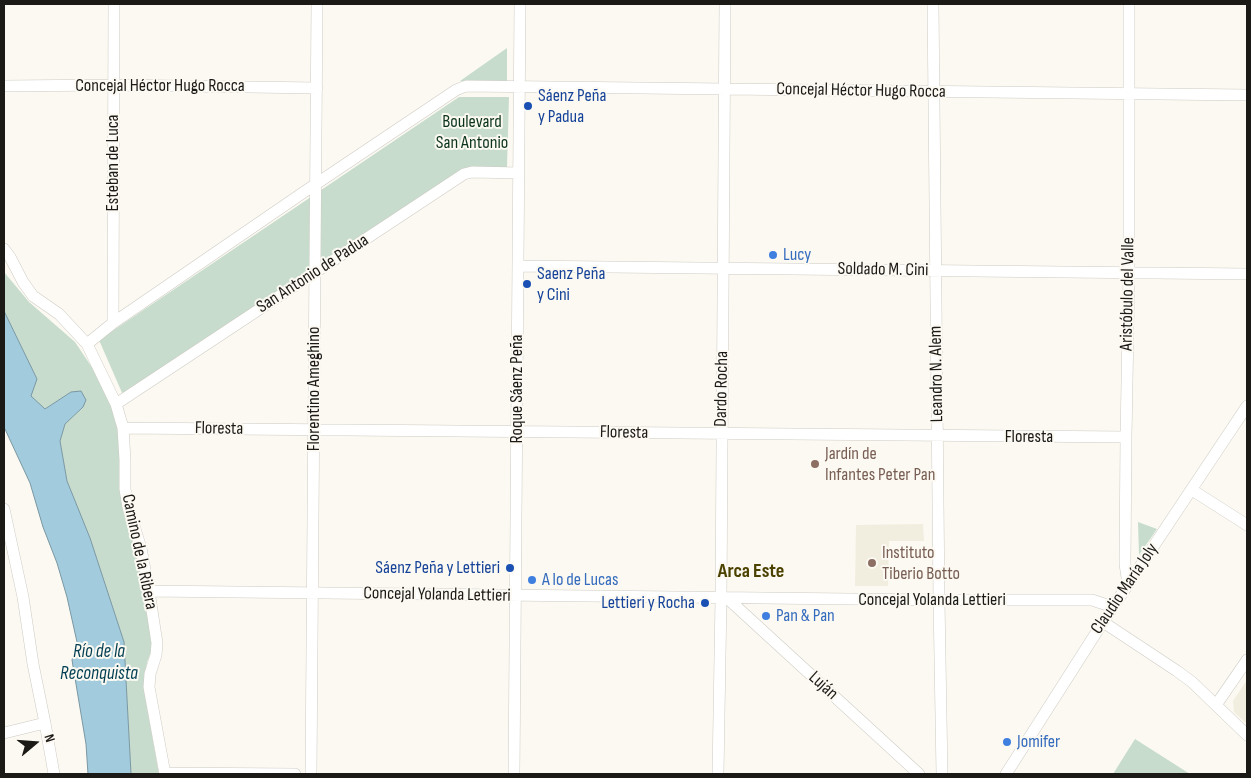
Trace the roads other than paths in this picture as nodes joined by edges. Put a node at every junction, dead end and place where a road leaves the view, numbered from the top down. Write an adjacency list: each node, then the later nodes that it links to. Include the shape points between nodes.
1 (114, 4): 7 (street, Esteban de Luca)
2 (317, 4): 9 (street, Florentino Ameghino)
3 (520, 4): 10 (street, Roque Sáenz Peña)
4 (725, 4): 11 (street, Dardo Rocha)
5 (933, 4): 12 (street, Leandro N. Alem)
6 (1129, 4): 13 (street, Aristóbulo del Valle)
7 (113, 85): 8 (street, Concejal Héctor Hugo Rocca); 9 (street, Concejal Héctor Hugo Rocca); 24 (street, Esteban de Luca)
8 (4, 86)
9 (317, 88): 16 (street, Florentino Ameghino)
10 (520, 88): 11 (street, Concejal Héctor Hugo Rocca); 15 (street, Roque Sáenz Peña); 16 (street, Concejal Héctor Hugo Rocca, via 466,86 456,90)
11 (725, 90): 12 (street, Concejal Héctor Hugo Rocca); 19 (street, Dardo Rocha)
12 (933, 92): 13 (street, Concejal Héctor Hugo Rocca); 20 (street, Leandro N. Alem)
13 (1129, 94): 14 (street, Concejal Héctor Hugo Rocca); 22 (street, Aristóbulo del Valle)
14 (1247, 96)
15 (519, 173): 18 (street, Roque Sáenz Peña); 21 (street, San Antonio de Padua, via 464,174)
16 (316, 184): 21 (street, Florentino Ameghino); 24 (street)
17 (4, 248): 25 (street, Camino de la Ribera, via 33,296 59,314)
18 (518, 266): 19 (street, Soldado M. Cini); 30 (street, Roque Sáenz Peña)
19 (724, 269): 20 (street, Soldado M. Cini); 31 (street, Dardo Rocha)
20 (935, 271): 22 (street, Soldado M. Cini); 32 (street, Leandro N. Alem)
21 (315, 273): 26 (street, San Antonio de Padua); 29 (street, Florentino Ameghino)
22 (1129, 273): 23 (street, Soldado M. Cini); 33 (street, Aristóbulo del Valle)
23 (1247, 274)
24 (113, 323): 25 (street)
25 (87, 344): 26 (street, Camino de la Ribera)
26 (116, 404): 28 (street, Camino de la Ribera)
27 (1247, 406): 34 (street, Claudio María Joly)
28 (123, 428): 29 (street, Floresta); 38 (street, Camino de la Ribera, via 125,489)
29 (314, 430): 30 (street, Floresta); 39 (street, Florentino Ameghino)
30 (517, 432): 31 (street, Floresta); 40 (street, Roque Sáenz Peña)
31 (722, 434): 32 (street, Floresta); 41 (street, Dardo Rocha)
32 (937, 436): 33 (street, Floresta); 42 (street, Leandro N. Alem)
33 (1126, 437): 37 (street, Aristóbulo del Valle, via 1125,564)
34 (1192, 490): 36 (street); 37 (street, Claudio María Joly)
35 (4, 513): 47 (street, via 23,597)
36 (1247, 526)
37 (1128, 584): 43 (street, Claudio María Joly)
38 (149, 591): 39 (street, Concejal Yolanda Lettieri); 51 (street, Camino de la Ribera, via 157,643 149,687)
39 (313, 593): 40 (street, Concejal Yolanda Lettieri); 53 (street, Florentino Ameghino)
40 (516, 595): 41 (street, Concejal Yolanda Lettieri); 54 (street, Roque Sáenz Peña)
41 (724, 598): 42 (street, Concejal Yolanda Lettieri); 55 (street, Dardo Rocha); 56 (street, Luján)
42 (939, 600): 43 (street, Concejal Yolanda Lettieri, via 1092,600); 57 (street, Leandro N. Alem)
43 (1113, 607): 44 (street, Claudio María Joly)
44 (1103, 622): 46 (street, via 1178,671); 58 (street, Claudio María Joly)
45 (1247, 660): 46 (street)
46 (1216, 705): 49 (street)
47 (45, 723): 48 (street); 50 (street)
48 (4, 733)
49 (1247, 735)
50 (54, 774)
51 (165, 774): 52 (street)
52 (295, 774)
53 (311, 774)
54 (514, 774)
55 (718, 774)
56 (920, 774)
57 (942, 774)
58 (1006, 774)

